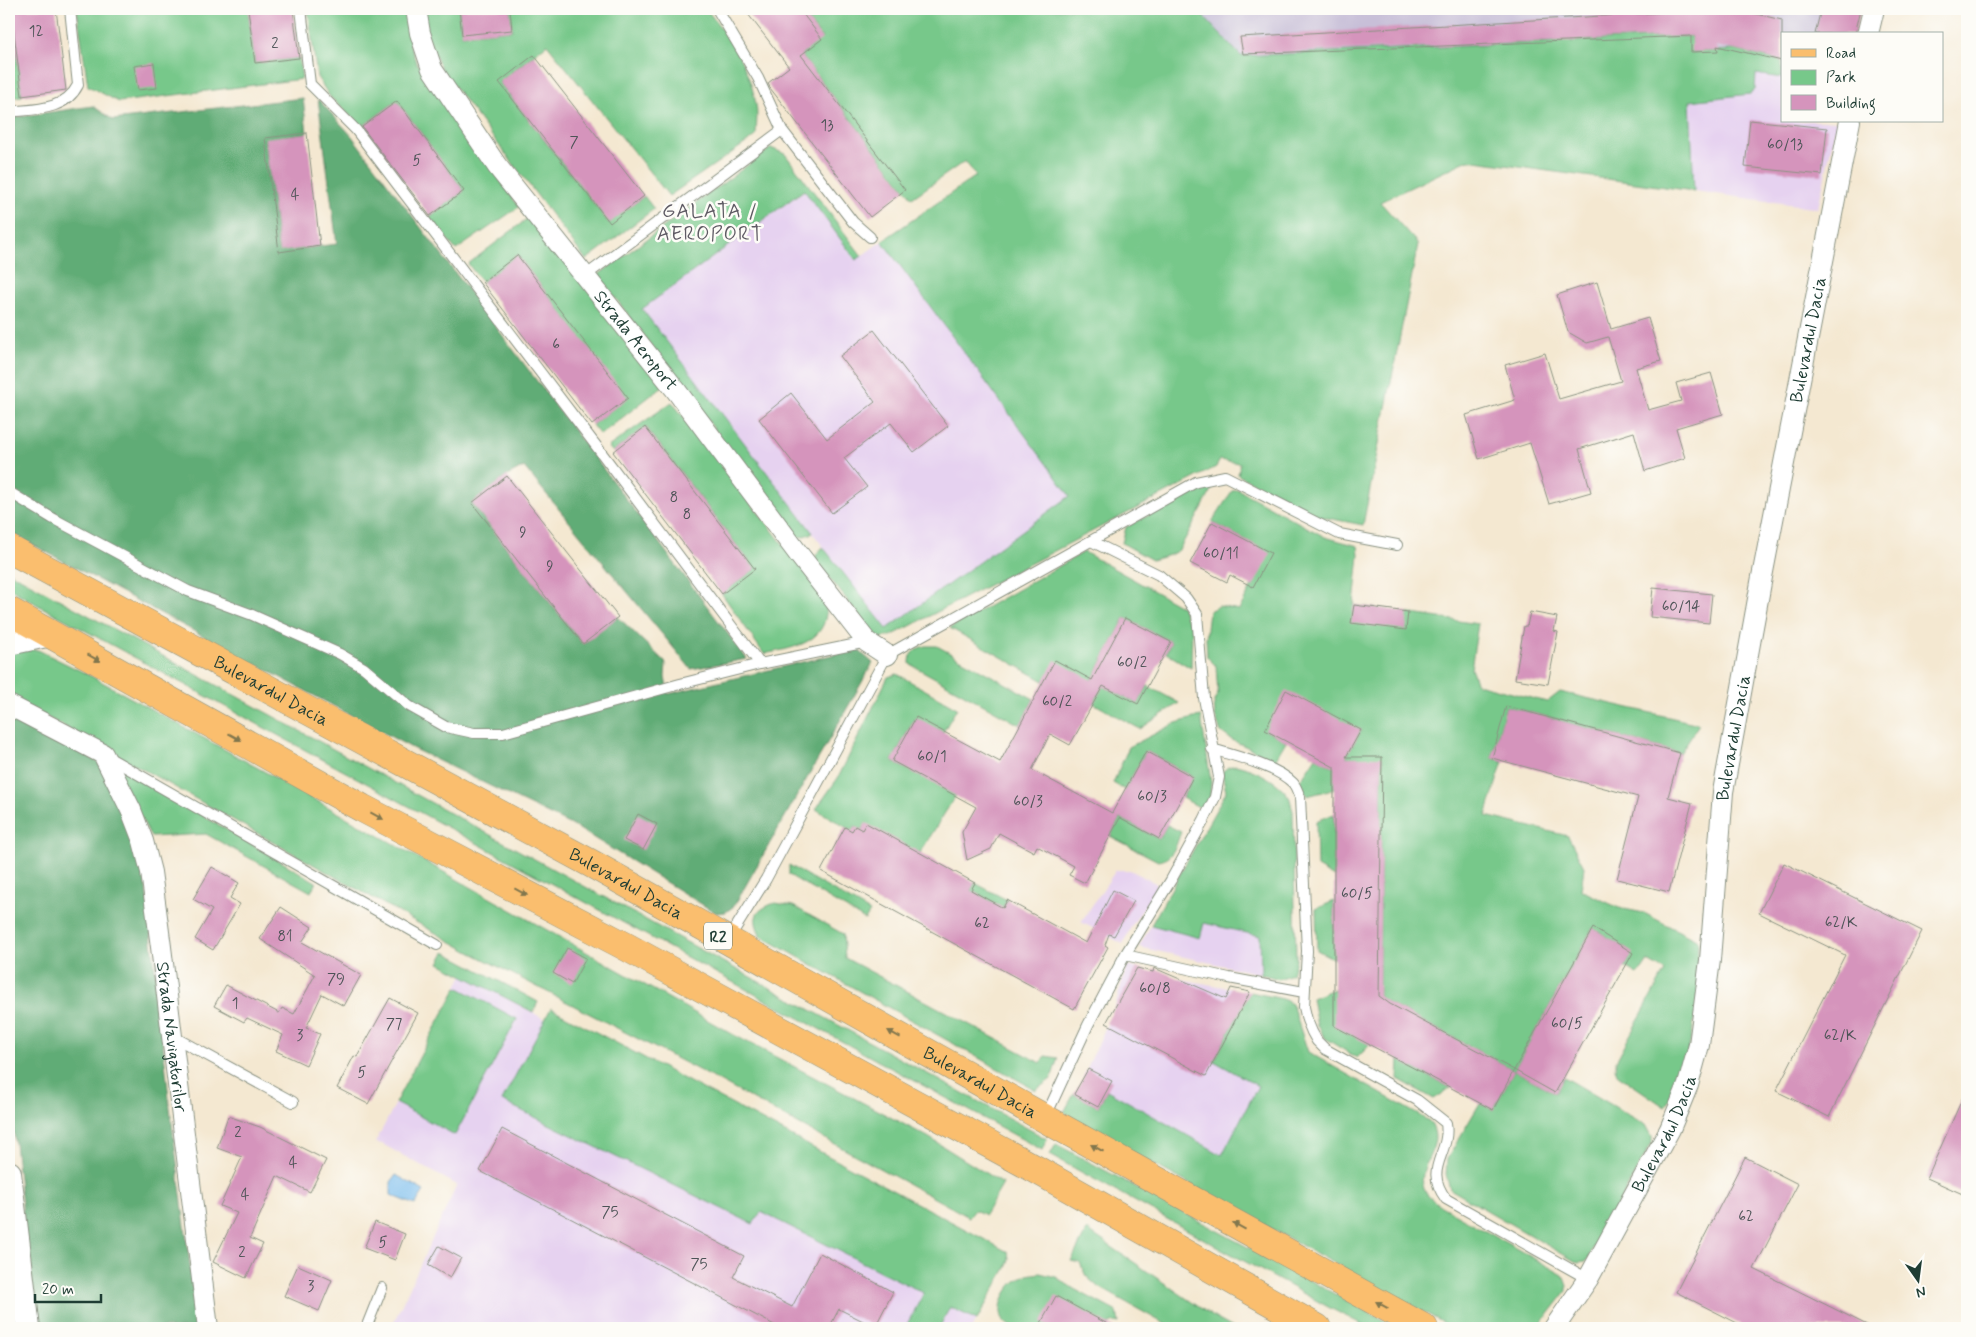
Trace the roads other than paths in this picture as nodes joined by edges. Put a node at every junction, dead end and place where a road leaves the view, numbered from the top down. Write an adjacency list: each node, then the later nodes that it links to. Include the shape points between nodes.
1 (70, 9): 7 (lane, via 78,85 73,94 51,107)
2 (301, 9): 21 (lane, via 310,84 356,130)
3 (416, 9): 11 (street, Strada Aeroport, via 432,69 497,166)
4 (717, 9): 9 (lane, via 758,78)
5 (1874, 9): 6 (street)
6 (1868, 32)
7 (9, 112)
8 (1850, 122): 33 (street, Bulevardul Dacia, via 1724,792 1710,960 1699,1045 1688,1086 1670,1129)
9 (782, 130): 10 (lane, via 853,222); 11 (lane)
10 (870, 237)
11 (585, 276): 18 (street, Strada Aeroport)
12 (9, 492): 21 (lane, via 188,591 340,654 364,668 409,706 446,727 474,733 503,733)
13 (1091, 541): 14 (lane, via 1196,482 1225,476 1339,534); 20 (lane); 23 (lane, via 1159,575 1198,614 1202,678)
14 (1397, 544)
15 (9, 549): 25 (main road, Bulevardul Dacia / R2, via 592,864)
16 (9, 611): 17 (main road)
17 (51, 634): 19 (street); 38 (main road, one-way to 38, via 362,808 632,950 1028,1166)
18 (867, 642): 20 (street, Strada Aeroport); 21 (lane)
19 (9, 643)
20 (887, 655): 25 (lane, via 766,879)
21 (760, 664)
22 (9, 706): 24 (street)
23 (1212, 749): 27 (lane, via 1219,777 1215,797 1171,880); 28 (lane, via 1278,773 1294,784 1300,797 1307,951)
24 (104, 754): 26 (lane); 29 (street, Strada Navigatorilor, via 131,810 151,872)
25 (728, 941): 31 (main road, Bulevardul Dacia / R2, one-way to 25)
26 (437, 945)
27 (1125, 955): 28 (lane); 31 (lane, via 1088,1025)
28 (1304, 992): 33 (lane, via 1307,1020 1317,1041 1417,1100 1446,1123 1448,1134 1435,1174 1438,1187 1446,1198)
29 (172, 1036): 30 (lane); 36 (street, Strada Navigatorilor)
30 (293, 1102)
31 (1045, 1119): 39 (main road, Bulevardul Dacia / R2, one-way to 31)
32 (9, 1173): 35 (street)
33 (1588, 1279): 40 (street, Bulevardul Dacia)
34 (382, 1288): 37 (lane)
35 (28, 1328)
36 (208, 1328)
37 (366, 1328)
38 (1317, 1328)
39 (1424, 1328)
40 (1554, 1328)

